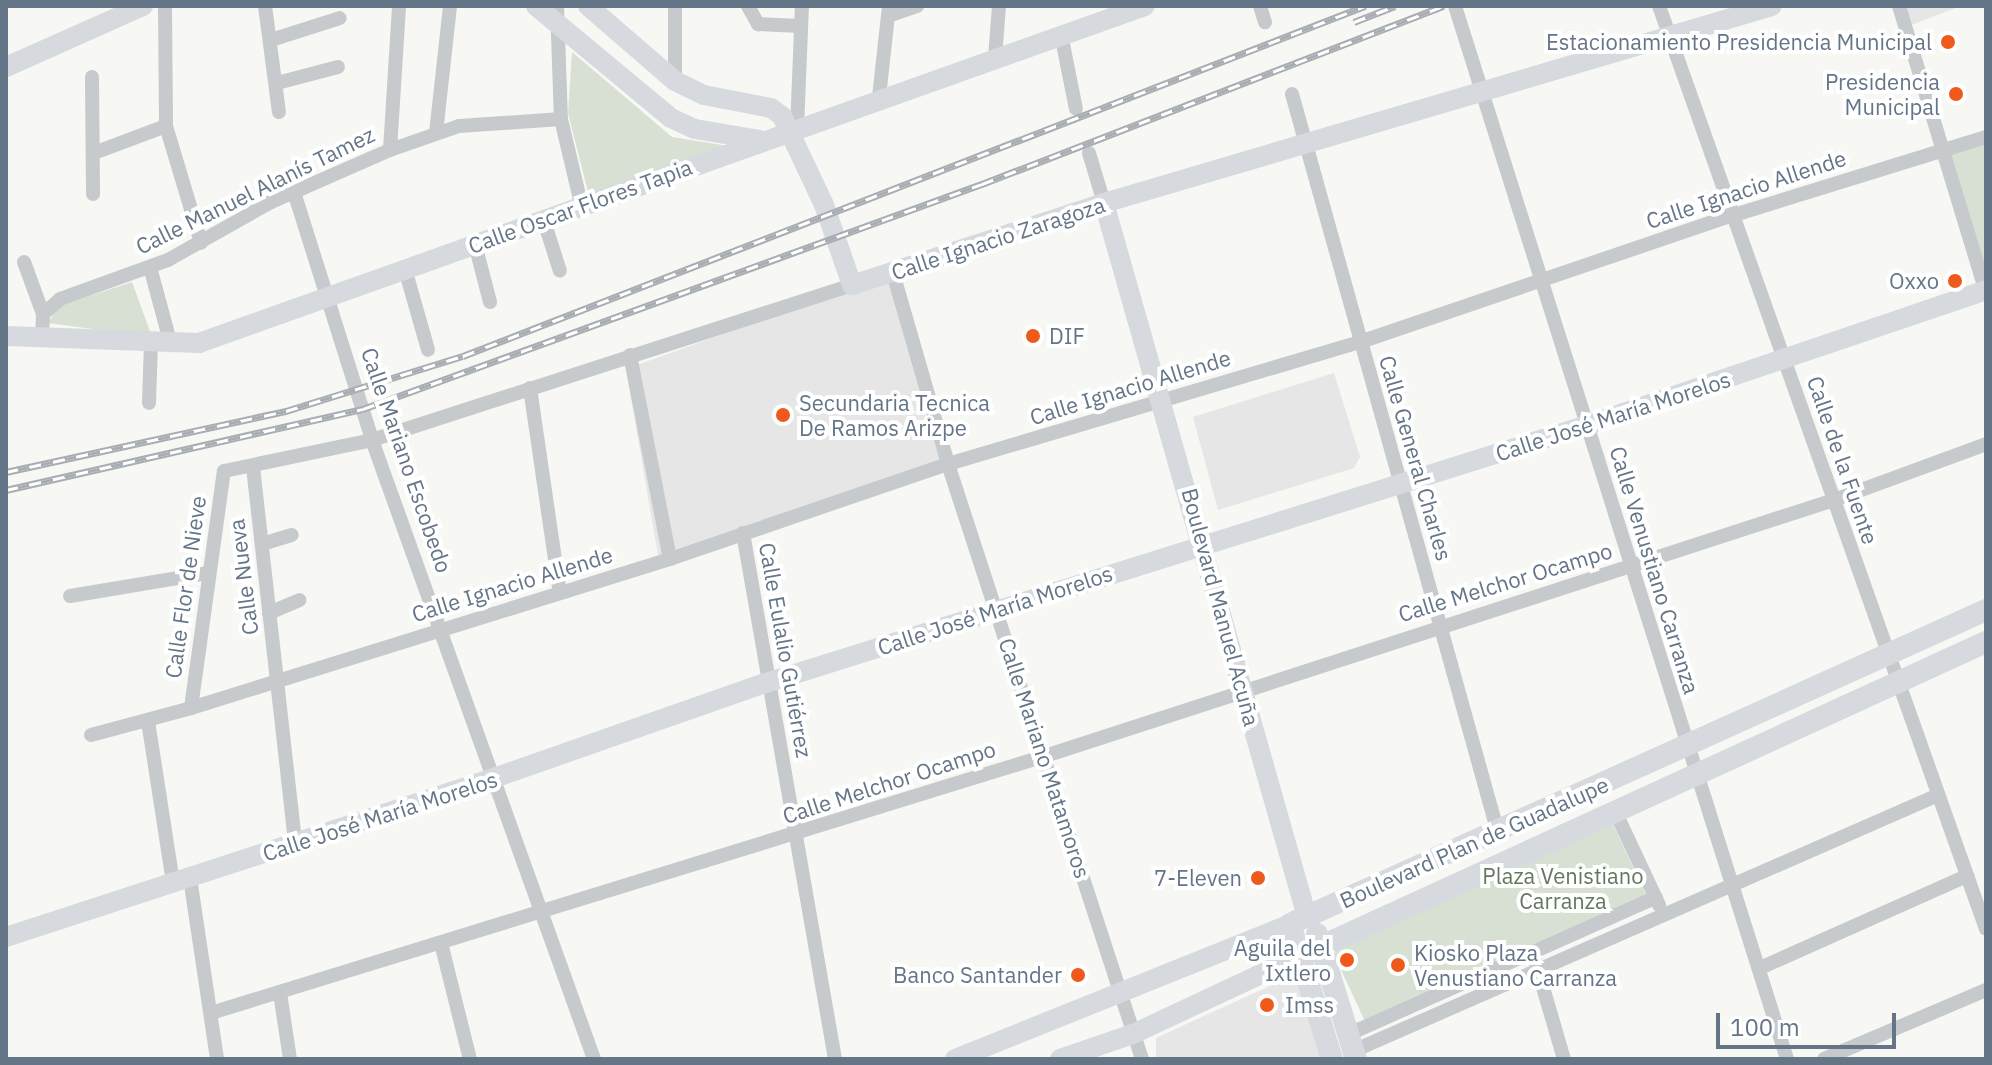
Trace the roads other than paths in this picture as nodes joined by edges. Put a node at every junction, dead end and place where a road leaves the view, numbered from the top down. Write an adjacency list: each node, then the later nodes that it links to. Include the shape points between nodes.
1 (143, 6): 31 (street)
2 (165, 6): 42 (street)
3 (265, 6): 29 (street)
4 (399, 6): 48 (street)
5 (450, 6): 44 (street)
6 (536, 6): 26 (street)
7 (557, 6): 26 (street)
8 (675, 6): 34 (street)
9 (748, 6): 25 (street, via 758,24)
10 (802, 6): 25 (street)
11 (917, 6): 21 (street)
12 (1109, 6): 24 (street)
13 (1145, 6): 24 (street, Calle Oscar Flores Tapia)
14 (1260, 6): 23 (street)
15 (1455, 6): 37 (street, Calle Venustiano Carranza)
16 (1659, 6): 28 (street, Calle de la Fuente)
17 (1772, 6): 28 (street, Calle Ignacio Zaragoza)
18 (1899, 6): 49 (street)
19 (1001, 9): 30 (street)
20 (596, 10): 34 (street)
21 (888, 11): 38 (street)
22 (340, 18): 29 (street)
23 (1265, 22)
24 (1092, 24): 27 (street, Calle Oscar Flores Tapia)
25 (801, 26): 43 (street)
26 (560, 28): 41 (street); 46 (street, via 641,97 683,125)
27 (1061, 34): 30 (street, Calle Oscar Flores Tapia); 39 (street)
28 (1670, 38): 37 (street, Calle Ignacio Zaragoza); 56 (street, Calle de la Fuente)
29 (271, 40): 35 (street)
30 (995, 58): 38 (street, Calle Oscar Flores Tapia)
31 (6, 67)
32 (338, 67): 35 (street)
33 (92, 77): 50 (street)
34 (675, 81): 43 (street, via 704,95 771,108)
35 (277, 83): 40 (street)
36 (1292, 94): 47 (street, Calle General Charles)
37 (1480, 95): 47 (street, Calle Ignacio Zaragoza); 65 (street, Calle Venustiano Carranza)
38 (879, 97): 43 (street, Calle Oscar Flores Tapia)
39 (1076, 109)
40 (279, 112)
41 (561, 119): 44 (street, Calle Manuel Alanís Tamez, via 479,122); 55 (street)
42 (166, 126): 50 (street); 58 (street)
43 (795, 130): 46 (street, Calle Oscar Flores Tapia); 66 (street)
44 (436, 133): 48 (street, Calle Manuel Alanís Tamez)
45 (1986, 137): 49 (street, Calle Ignacio Allende)
46 (763, 141): 55 (street, Calle Oscar Flores Tapia)
47 (1303, 146): 54 (street, Calle Ignacio Zaragoza); 73 (street, Calle General Charles)
48 (390, 150): 52 (street, Calle Manuel Alanís Tamez)
49 (1942, 150): 56 (street, Calle Ignacio Allende); 67 (street)
50 (94, 153): 53 (street)
51 (1089, 153): 54 (street, Boulevard Manuel Acuña)
52 (294, 192): 58 (street, Calle Manuel Alanís Tamez); 68 (street, Calle Mariano Escobedo)
53 (93, 194)
54 (1104, 203): 64 (street, Calle Ignacio Zaragoza); 79 (street, Boulevard Manuel Acuña)
55 (582, 208): 57 (street, Calle Oscar Flores Tapia)
56 (1731, 216): 65 (street, Calle Ignacio Allende); 77 (street, Calle de la Fuente)
57 (544, 221): 59 (street, Calle Oscar Flores Tapia); 63 (street)
58 (201, 243): 61 (street, Calle Manuel Alanís Tamez)
59 (475, 244): 62 (street, Calle Oscar Flores Tapia); 69 (street)
60 (24, 262): 70 (street)
61 (150, 267): 70 (street, Calle Manuel Alanís Tamez, via 60,299); 74 (street)
62 (405, 269): 68 (street, Calle Oscar Flores Tapia); 75 (street)
63 (560, 271)
64 (893, 273): 66 (street, Calle Ignacio Zaragoza); 84 (street, Calle Mariano Matamoros)
65 (1542, 281): 73 (street, Calle Ignacio Allende); 81 (street, Calle Venustiano Carranza)
66 (852, 285): 76 (street, Calle Ignacio Zaragoza)
67 (1986, 291): 77 (street, Calle José María Morelos)
68 (328, 295): 74 (street, Calle Oscar Flores Tapia, via 209,340); 82 (street, Calle Mariano Escobedo)
69 (490, 302)
70 (43, 314): 71 (street)
71 (42, 335): 72 (street, Calle Oscar Flores Tapia); 74 (street, Calle Oscar Flores Tapia)
72 (6, 336)
73 (1360, 342): 79 (street, Calle Ignacio Allende); 87 (street, Calle General Charles)
74 (161, 344): 80 (street)
75 (428, 350)
76 (630, 355): 78 (street, Calle Ignacio Zaragoza); 93 (street)
77 (1785, 362): 81 (street, Calle José María Morelos); 88 (street, Calle de la Fuente)
78 (530, 388): 82 (street, Calle Ignacio Zaragoza); 96 (street)
79 (1163, 400): 84 (street, Calle Ignacio Allende); 92 (street, Boulevard Manuel Acuña)
80 (149, 403)
81 (1588, 425): 87 (street, Calle José María Morelos); 94 (street, Calle Venustiano Carranza)
82 (372, 440): 85 (street, Calle Ignacio Zaragoza); 103 (street, Calle Mariano Escobedo)
83 (1986, 444): 88 (street, Calle Melchor Ocampo)
84 (948, 464): 89 (street, Calle Ignacio Allende); 99 (street, Calle Mariano Matamoros)
85 (253, 467): 86 (street, Calle Ignacio Zaragoza); 91 (street, Calle Nueva)
86 (224, 471): 95 (street, Calle Flor de Nieve)
87 (1399, 483): 92 (street, Calle José María Morelos); 102 (street, Calle General Charles)
88 (1834, 500): 94 (street, Calle Melchor Ocampo); 105 (street, Calle de la Fuente)
89 (743, 533): 93 (street, Calle Ignacio Allende); 107 (street, Calle Eulalio Gutiérrez)
90 (292, 535): 91 (street)
91 (262, 544): 101 (street, Calle Nueva)
92 (1205, 545): 99 (street, Calle José María Morelos); 109 (street, Boulevard Manuel Acuña)
93 (670, 559): 96 (street, Calle Ignacio Allende)
94 (1632, 566): 102 (street, Calle Melchor Ocampo); 113 (street, Calle Venustiano Carranza)
95 (207, 573): 97 (street); 110 (street, Calle Flor de Nieve)
96 (560, 593): 103 (street, Calle Ignacio Allende)
97 (70, 596)
98 (299, 600): 101 (street)
99 (997, 609): 107 (street, Calle José María Morelos); 114 (street, Calle Mariano Matamoros)
100 (1986, 610): 105 (main road, Boulevard Plan de Guadalupe)
101 (269, 613): 106 (street, Calle Nueva)
102 (1440, 624): 109 (street, Calle Melchor Ocampo); 119 (street, Calle General Charles)
103 (443, 627): 106 (street, Calle Ignacio Allende); 116 (street, Calle Mariano Escobedo)
104 (1986, 642): 108 (main road, Boulevard Plan de Guadalupe)
105 (1889, 655): 108 (street, Calle de la Fuente); 113 (main road, Boulevard Plan de Guadalupe)
106 (278, 682): 110 (street, Calle Ignacio Allende); 121 (street, Calle Nueva)
107 (766, 683): 116 (street, Calle José María Morelos); 120 (street, Calle Eulalio Gutiérrez)
108 (1899, 684): 115 (main road, Boulevard Plan de Guadalupe); 117 (street, Calle de la Fuente)
109 (1244, 689): 114 (street, Calle Melchor Ocampo); 129 (street, Boulevard Manuel Acuña)
110 (191, 708): 111 (street, Calle Ignacio Allende)
111 (148, 721): 112 (street, Calle Ignacio Allende); 123 (street)
112 (91, 735)
113 (1685, 746): 115 (street, Calle Venustiano Carranza); 119 (main road, Boulevard Plan de Guadalupe)
114 (1045, 756): 120 (street, Calle Melchor Ocampo); 143 (street, Calle Mariano Matamoros)
115 (1695, 774): 118 (main road, Boulevard Plan de Guadalupe); 124 (street, Calle Venustiano Carranza)
116 (494, 778): 121 (street, Calle José María Morelos); 127 (street, Calle Mariano Escobedo)
117 (1938, 795): 122 (street, Calle de la Fuente); 124 (street)
118 (1615, 811): 125 (street); 134 (main road, Boulevard Plan de Guadalupe)
119 (1498, 833): 129 (main road, Boulevard Plan de Guadalupe)
120 (797, 835): 127 (street, Calle Melchor Ocampo); 153 (street, Calle Eulalio Gutiérrez)
121 (295, 844): 123 (street, Calle José María Morelos)
122 (1967, 876): 130 (street, Calle de la Fuente); 137 (street)
123 (182, 880): 132 (street, Calle José María Morelos); 145 (street)
124 (1732, 886): 126 (street); 137 (street, Calle Venustiano Carranza)
125 (1656, 897): 126 (street); 128 (street)
126 (1662, 913): 131 (street)
127 (543, 914): 133 (street, Calle Melchor Ocampo); 152 (street, Calle Mariano Escobedo)
128 (1612, 917): 131 (street); 135 (street)
129 (1298, 920): 134 (main road, Boulevard Manuel Acuña); 136 (main road, Boulevard Manuel Acuña); 143 (street, Boulevard Plan de Guadalupe)
130 (1986, 929)
131 (1618, 933): 138 (street)
132 (6, 937)
133 (441, 943): 142 (street, Calle Melchor Ocampo); 151 (street)
134 (1323, 946): 136 (main road, Boulevard Plan de Guadalupe); 148 (main road, Boulevard Manuel Acuña)
135 (1533, 953): 138 (street); 139 (street)
136 (1302, 955): 147 (street, Boulevard Plan de Guadalupe); 148 (main road, Boulevard Manuel Acuña)
137 (1760, 968): 158 (street, Calle Venustiano Carranza)
138 (1538, 969): 140 (street); 157 (street)
139 (1482, 974): 140 (street); 144 (street)
140 (1487, 990): 146 (street)
141 (1986, 990): 159 (street)
142 (280, 993): 145 (street, Calle Melchor Ocampo); 150 (street)
143 (1121, 996): 147 (street, Calle Mariano Matamoros); 154 (street, Boulevard Plan de Guadalupe)
144 (1408, 1007): 146 (street); 148 (street)
145 (211, 1013): 149 (street)
146 (1413, 1023): 148 (street)
147 (1133, 1034): 155 (street, Boulevard Plan de Guadalupe); 156 (street, Calle Mariano Matamoros)
148 (1348, 1051)
149 (217, 1059)
150 (290, 1059)
151 (470, 1059)
152 (594, 1059)
153 (835, 1059)
154 (955, 1059)
155 (1060, 1059)
156 (1142, 1059)
157 (1564, 1059)
158 (1787, 1059)
159 (1824, 1059)

